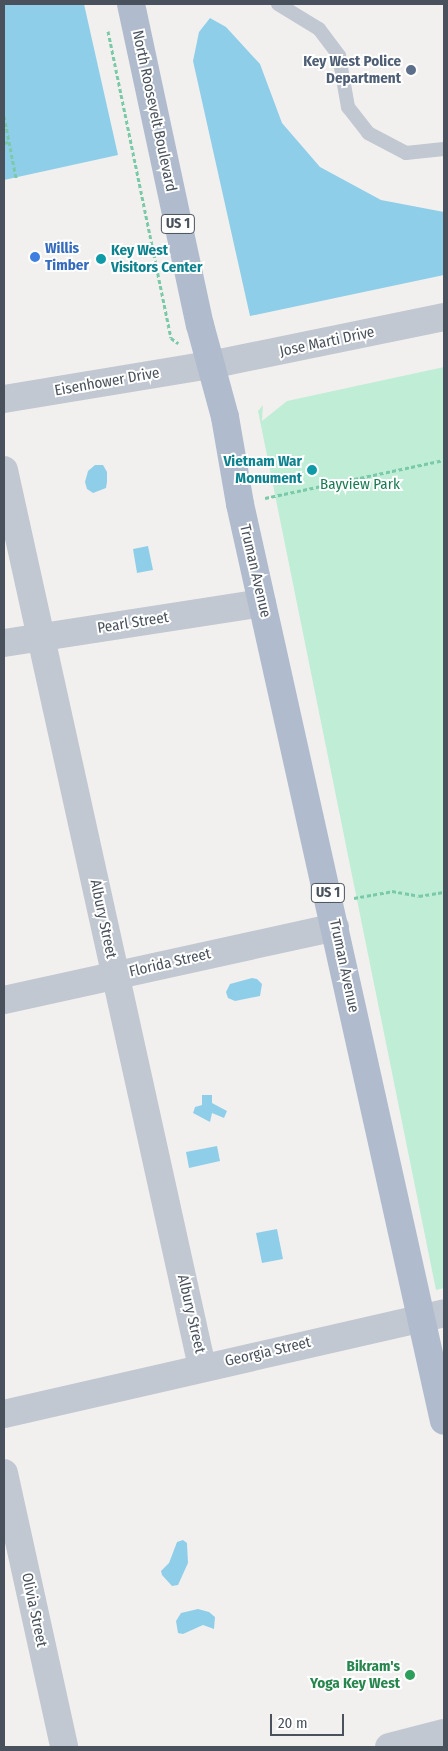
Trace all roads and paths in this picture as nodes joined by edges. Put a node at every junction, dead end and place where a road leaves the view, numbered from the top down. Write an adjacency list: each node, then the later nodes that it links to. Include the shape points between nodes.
1 (131, 4): 9 (main road, North Roosevelt Boulevard / US 1)
2 (278, 4): 6 (lane, via 319,29 338,56 348,107 368,133 406,153)
3 (4, 116): 4 (path)
4 (9, 142): 5 (path); 7 (path)
5 (4, 143)
6 (444, 149)
7 (16, 178)
8 (444, 317): 9 (street, Jose Marti Drive)
9 (210, 365): 10 (street, Eisenhower Drive); 13 (main road, Truman Avenue / US 1, via 225,417)
10 (4, 400)
11 (444, 460): 13 (path)
12 (4, 470): 15 (street, Albury Street)
13 (240, 504): 14 (main road, Truman Avenue / US 1)
14 (262, 603): 15 (street, Pearl Street); 19 (main road, Truman Avenue / US 1)
15 (41, 638): 16 (street, Pearl Street); 20 (street, Albury Street)
16 (4, 643)
17 (444, 892): 18 (path, via 419,896 392,891)
18 (353, 898)
19 (335, 927): 20 (street, Florida Street); 22 (main road, Truman Avenue / US 1)
20 (115, 976): 21 (street, Florida Street); 23 (street, Albury Street)
21 (4, 1000)
22 (433, 1316): 23 (street, Georgia Street); 25 (main road, Truman Avenue / US 1)
23 (202, 1367): 24 (street, Georgia Street)
24 (4, 1414)
25 (444, 1421)
26 (4, 1473): 28 (street, Olivia Street)
27 (444, 1733): 29 (street)
28 (64, 1747)
29 (390, 1747)

